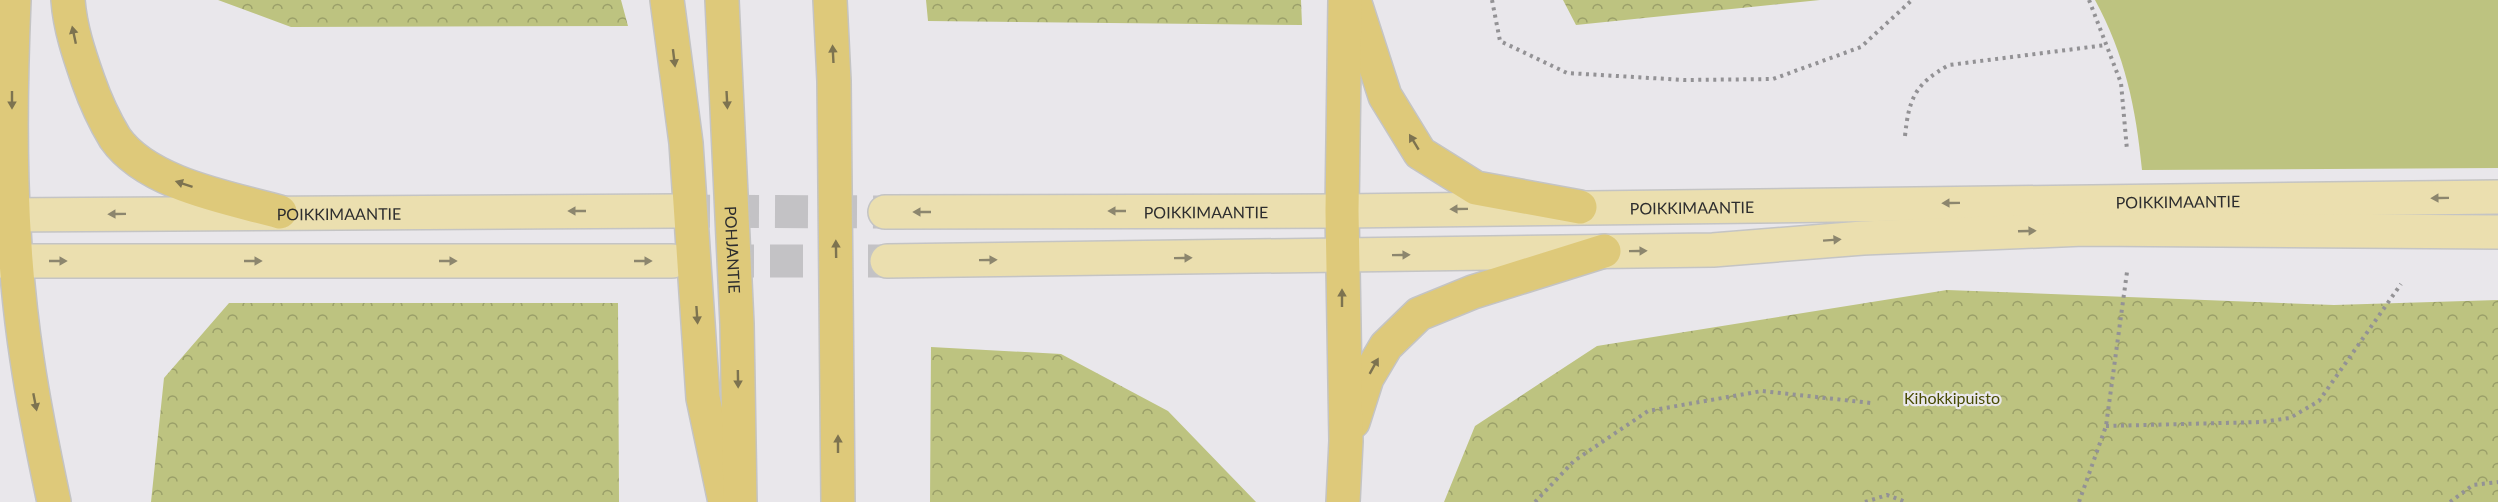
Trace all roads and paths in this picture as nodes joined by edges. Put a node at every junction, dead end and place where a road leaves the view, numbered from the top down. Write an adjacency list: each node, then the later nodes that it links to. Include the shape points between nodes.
1 (14, 0): 12 (highway)
2 (68, 0): 19 (highway, one-way to 2, via 175,181 142,164 117,140 102,114 76,47)
3 (667, 0): 37 (highway, one-way to 37, via 686,143 703,398)
4 (722, 0): 38 (highway, POHJANTIE, one-way to 38, via 737,324)
5 (830, 0): 39 (highway, one-way to 5)
6 (1345, 0): 17 (highway)
7 (1354, 0): 16 (highway, one-way to 7, via 1476,189 1420,153 1386,96)
8 (1492, 0): 9 (path, via 1500,41 1567,73 1684,80 1773,79 1861,47)
9 (1912, 0)
10 (2089, 0): 11 (path)
11 (2106, 45): 13 (path, via 1949,64 1926,77 1914,93); 14 (path, via 2121,83)
12 (6, 59): 21 (highway, one-way to 21)
13 (1905, 136)
14 (2127, 150)
15 (2498, 197): 16 (main road, POIKKIMAANTIE, one-way to 16)
16 (1580, 207): 17 (main road, POIKKIMAANTIE, one-way to 17)
17 (1342, 210): 20 (main road, POIKKIMAANTIE, one-way to 20); 24 (highway)
18 (677, 211): 19 (main road, POIKKIMAANTIE, one-way to 19)
19 (280, 212): 21 (main road, POIKKIMAANTIE, one-way to 21)
20 (885, 212)
21 (7, 215): 25 (highway)
22 (2498, 232): 23 (main road, POIKKIMAANTIE, one-way to 22, via 1713,250 1863,238 2084,229)
23 (1604, 251): 24 (main road, POIKKIMAANTIE, one-way to 23); 34 (highway, one-way to 23, via 1367,378 1386,346 1419,314 1473,292)
24 (1342, 256): 27 (main road, POIKKIMAANTIE, one-way to 24); 34 (highway, one-way to 24)
25 (9, 261): 26 (main road, one-way to 26); 31 (highway)
26 (672, 261)
27 (887, 261)
28 (2127, 272): 33 (path)
29 (2402, 284): 33 (path, via 2319,401 2290,418)
30 (0, 333): 31 (highway)
31 (27, 358): 36 (highway, one-way to 36)
32 (1872, 403): 41 (path, via 1762,391 1648,411 1574,461)
33 (2106, 426): 44 (path)
34 (1346, 441): 40 (highway)
35 (2498, 482): 45 (path, via 2473,485)
36 (54, 502)
37 (726, 502)
38 (740, 502)
39 (838, 502)
40 (1343, 502)
41 (1535, 502)
42 (1865, 502): 43 (path, via 1887,495)
43 (1906, 502)
44 (2079, 502)
45 (2450, 502)

